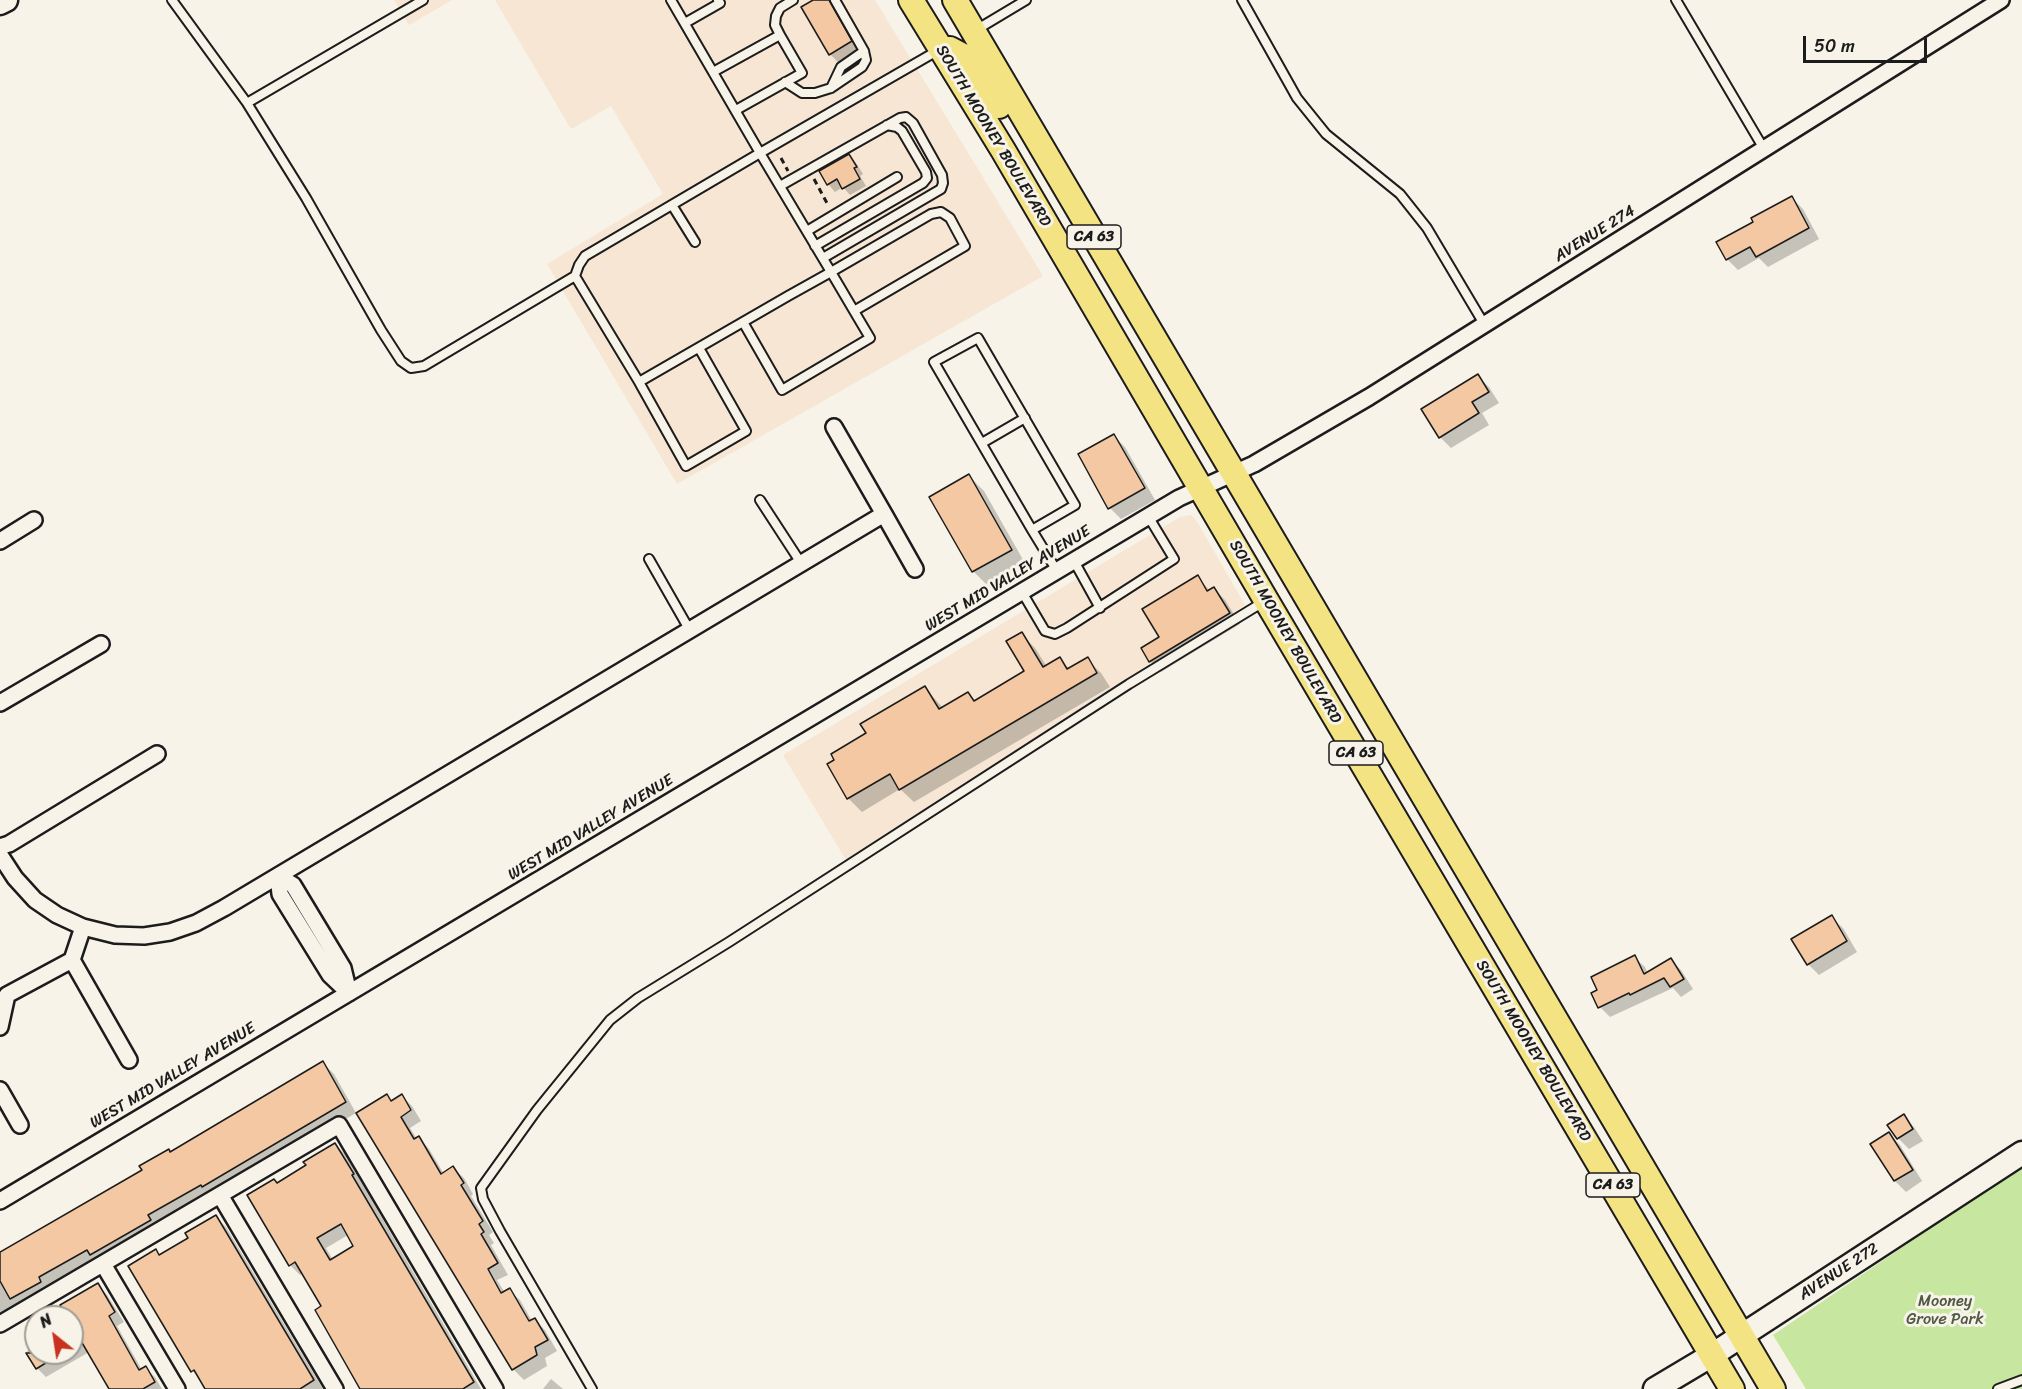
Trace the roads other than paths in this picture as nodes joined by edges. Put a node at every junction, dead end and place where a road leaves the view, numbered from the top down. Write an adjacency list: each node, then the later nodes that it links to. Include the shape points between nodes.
1 (6, 0): 15 (street)
2 (172, 0): 24 (lane)
3 (421, 0): 24 (lane)
4 (671, 0): 16 (lane)
5 (718, 0): 16 (lane, via 720,3)
6 (793, 0): 18 (lane, via 780,8 776,16)
7 (835, 0): 20 (lane)
8 (911, 0): 19 (main road, SOUTH MOONEY BOULEVARD / CA 63)
9 (936, 0): 17 (main road, via 959,27)
10 (955, 0): 17 (main road, SOUTH MOONEY BOULEVARD / CA 63)
11 (1026, 0): 17 (lane)
12 (1242, 0): 41 (lane, via 1297,98 1326,134 1400,194 1427,228)
13 (1676, 0): 27 (lane)
14 (2001, 0): 27 (street, AVENUE 274)
15 (0, 3)
16 (685, 23): 21 (lane)
17 (974, 31): 34 (main road, SOUTH MOONEY BOULEVARD / CA 63)
18 (780, 35): 21 (lane); 22 (lane, via 802,73)
19 (941, 49): 28 (lane); 34 (main road, via 951,49 964,57 983,80 1053,195 1071,220); 48 (main road, SOUTH MOONEY BOULEVARD / CA 63)
20 (864, 51): 23 (lane, via 841,67); 23 (lane, via 866,60 862,67)
21 (713, 72): 25 (lane)
22 (785, 82): 23 (lane, via 802,93); 25 (lane)
23 (831, 88)
24 (247, 104): 38 (lane, via 381,330 401,362 411,368 424,366)
25 (736, 110): 28 (lane)
26 (887, 125): 30 (lane); 35 (lane, via 902,131 927,178); 36 (lane, via 906,117 913,123 942,175 941,189)
27 (1764, 149): 41 (street, AVENUE 274)
28 (760, 153): 30 (lane); 31 (lane)
29 (897, 177): 32 (lane)
30 (780, 186): 32 (lane)
31 (672, 205): 33 (lane); 38 (lane, via 585,256)
32 (807, 231): 35 (lane)
33 (694, 242)
34 (1098, 243): 47 (main road, SOUTH MOONEY BOULEVARD / CA 63)
35 (815, 246): 36 (lane)
36 (823, 258): 37 (lane)
37 (831, 272): 39 (lane); 39 (lane, via 931,214 941,212 950,218 965,246); 40 (lane)
38 (575, 276): 43 (lane)
39 (854, 311): 40 (lane, via 870,338 782,390)
40 (743, 322): 42 (lane)
41 (1484, 324): 47 (street, AVENUE 274, via 1329,421)
42 (699, 348): 43 (lane); 43 (lane, via 746,431 686,466)
43 (639, 382)
44 (1025, 418): 46 (lane); 46 (lane, via 978,338 934,362); 53 (lane, via 1075,505)
45 (834, 427): 50 (street)
46 (982, 443): 53 (lane)
47 (1234, 474): 48 (street, AVENUE 274); 83 (main road, SOUTH MOONEY BOULEVARD / CA 63)
48 (1201, 488): 51 (street, WEST MID VALLEY AVENUE); 61 (main road, SOUTH MOONEY BOULEVARD / CA 63)
49 (760, 500): 57 (lane)
50 (884, 514): 57 (street); 58 (street)
51 (1148, 516): 56 (street, WEST MID VALLEY AVENUE); 62 (lane, via 1174,559)
52 (34, 520): 54 (street)
53 (1032, 530): 59 (lane)
54 (0, 541)
55 (649, 559): 63 (lane)
56 (1074, 561): 59 (street, WEST MID VALLEY AVENUE); 62 (lane)
57 (801, 563): 63 (street)
58 (915, 569)
59 (1057, 571): 60 (street, WEST MID VALLEY AVENUE)
60 (1022, 592): 62 (lane, via 1049,633 1055,634); 72 (street, WEST MID VALLEY AVENUE)
61 (1266, 600): 84 (main road, SOUTH MOONEY BOULEVARD / CA 63); 89 (lane, via 638,998 610,1020 537,1110 481,1188 500,1231)
62 (1100, 608)
63 (689, 629): 69 (street)
64 (101, 644): 65 (street)
65 (0, 703)
66 (158, 754): 67 (street)
67 (0, 847)
68 (0, 855): 70 (street, via 35,900)
69 (278, 876): 70 (street, via 196,923 170,932 115,935); 72 (street, via 293,885 343,968)
70 (83, 927): 71 (street)
71 (72, 960): 73 (street); 75 (street)
72 (349, 993): 80 (street, WEST MID VALLEY AVENUE)
73 (4, 997): 74 (street)
74 (0, 1027)
75 (129, 1060)
76 (0, 1090): 77 (street)
77 (20, 1125)
78 (2022, 1153): 83 (street, AVENUE 272)
79 (219, 1195): 81 (street); 87 (street); 88 (street, via 339,1125)
80 (0, 1201)
81 (103, 1264): 82 (street); 86 (street)
82 (0, 1324)
83 (1741, 1336): 84 (street, AVENUE 272); 92 (main road, SOUTH MOONEY BOULEVARD / CA 63)
84 (1712, 1355): 90 (street, AVENUE 272); 91 (main road, SOUTH MOONEY BOULEVARD / CA 63)
85 (2022, 1380): 93 (lane)
86 (177, 1389)
87 (335, 1389)
88 (495, 1389)
89 (592, 1389)
90 (1655, 1389)
91 (1732, 1389)
92 (1773, 1389)
93 (1998, 1389)

